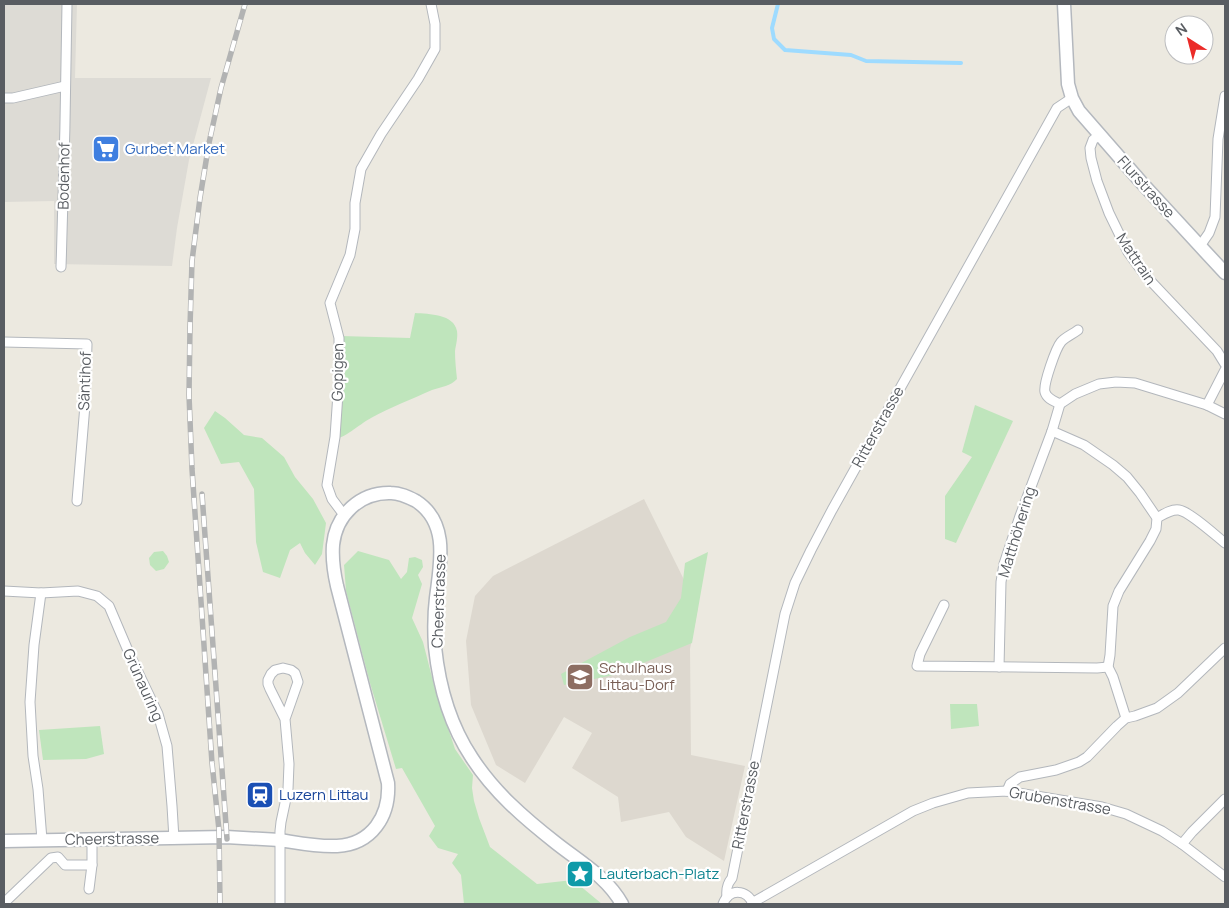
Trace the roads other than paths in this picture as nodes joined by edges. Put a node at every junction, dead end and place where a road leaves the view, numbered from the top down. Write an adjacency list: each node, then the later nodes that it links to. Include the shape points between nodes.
1 (66, 4): 4 (street, Bodenhof)
2 (431, 4): 21 (street, Gopigen, via 435,49 361,169 350,255 330,303 339,338 339,362 335,437 327,485 332,500)
3 (1064, 4): 7 (street, via 1068,84)
4 (65, 86): 6 (street); 10 (street, Bodenhof)
5 (1225, 96): 9 (street, via 1218,139 1215,217)
6 (4, 98)
7 (1072, 98): 8 (street, Flurstrasse); 41 (street, Ritterstrasse, via 1057,108 832,510 795,583 783,624)
8 (1099, 135): 9 (street, Flurstrasse); 14 (street, Mattrain, via 1090,148 1091,158 1109,213 1128,252)
9 (1200, 246): 11 (street, Flurstrasse)
10 (61, 267)
11 (1225, 272)
12 (1078, 330): 16 (street, via 1061,342 1045,386 1045,394)
13 (4, 342): 20 (street, Säntihof, via 87,344)
14 (1225, 364)
15 (1225, 370): 17 (street)
16 (1060, 404): 17 (street, via 1086,388 1116,382 1149,386); 19 (street, Matthöhering)
17 (1207, 405): 18 (street)
18 (1225, 414)
19 (1052, 431): 22 (street, via 1084,445 1113,465 1127,477); 28 (street, Matthöhering, via 1004,564)
20 (77, 501)
21 (344, 515): 37 (street, Cheerstrasse, via 334,539 334,574 387,776 388,804 375,829 350,844 329,846); 49 (street, Cheerstrasse, via 362,499 393,493 416,502 431,516 438,529 441,548 435,646 442,690 456,730 471,757 501,796 598,875)
22 (1157, 518): 23 (street, via 1179,510); 29 (street, via 1150,541 1119,590 1113,606)
23 (1225, 543)
24 (4, 592): 25 (street, Grünauring)
25 (41, 592): 35 (street, Grünauring, via 78,591 97,596 109,606 158,714 167,746); 36 (street, via 30,702)
26 (944, 605): 28 (street, via 917,666)
27 (1225, 648): 30 (street, via 1178,693 1157,708)
28 (999, 667): 29 (street)
29 (1108, 667): 30 (street)
30 (1126, 718): 32 (street, via 1079,762 1020,777 1010,784)
31 (284, 719): 31 (street, via 298,682 295,673 284,668 274,670 268,680); 37 (street, via 289,775)
32 (1007, 791): 39 (street, Grubenstrasse, via 1118,811 1155,827); 47 (street, Grubenstrasse, via 968,793 932,803 901,817)
33 (1225, 799): 39 (street)
34 (92, 839): 35 (street, Cheerstrasse); 36 (street, Cheerstrasse); 40 (street)
35 (174, 839): 37 (street, Cheerstrasse)
36 (42, 840): 38 (street, Cheerstrasse)
37 (280, 840): 48 (street)
38 (4, 841)
39 (1182, 844): 42 (street, Grubenstrasse)
40 (92, 865): 43 (street); 46 (street, via 65,865 58,857 51,858)
41 (732, 878): 44 (street); 45 (street, Ritterstrasse)
42 (1225, 878)
43 (89, 889)
44 (741, 893): 45 (street, via 734,893); 47 (street, via 746,894)
45 (725, 900)
46 (4, 903)
47 (752, 903)
48 (280, 904)
49 (622, 904)

